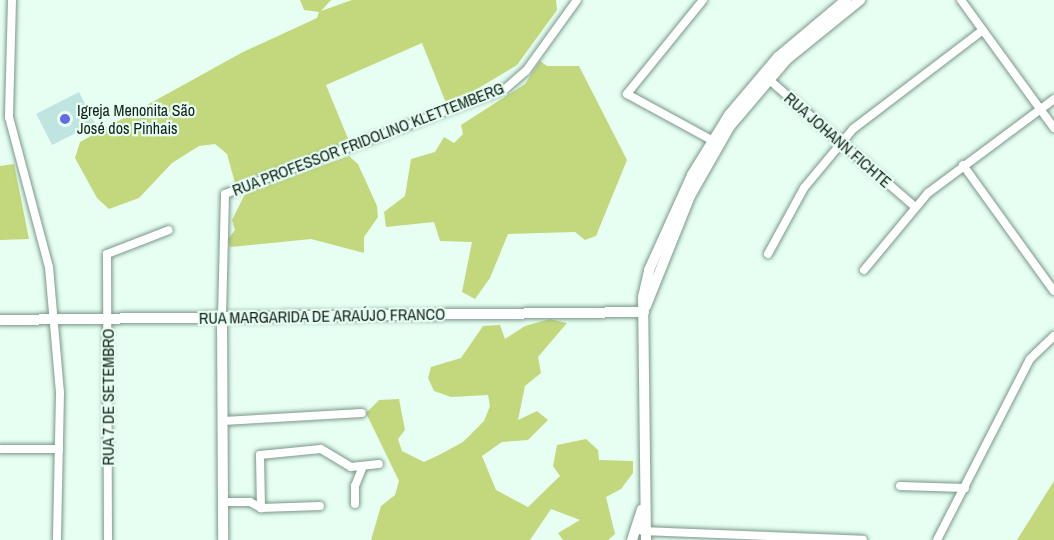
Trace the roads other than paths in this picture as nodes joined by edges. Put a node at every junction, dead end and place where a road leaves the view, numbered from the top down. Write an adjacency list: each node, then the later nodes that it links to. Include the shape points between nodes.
1 (12, 0): 9 (street)
2 (577, 0): 22 (street, RUA PROFESSOR FRIDOLINO KLETTEMBERG, via 515,82 493,95 222,197)
3 (703, 0): 13 (street, via 627,94)
4 (860, 0): 6 (main road)
5 (962, 0): 7 (street)
6 (846, 2): 8 (main road)
7 (983, 30): 11 (street); 14 (street, via 881,103)
8 (765, 76): 13 (main road); 14 (street, RUA JOHANN FICHTE)
9 (4, 93): 25 (street, via 49,267)
10 (1054, 99): 11 (street)
11 (1040, 109): 12 (street); 15 (street)
12 (1054, 128)
13 (715, 142): 21 (main road, via 664,256)
14 (841, 142): 16 (street, RUA JOHANN FICHTE); 18 (street, via 804,188)
15 (963, 165): 16 (street); 20 (street)
16 (914, 206): 19 (street)
17 (169, 230): 23 (street, RUA 7 DE SETEMBRO, via 107,254)
18 (768, 254)
19 (864, 270)
20 (1054, 291)
21 (644, 312): 22 (main road, RUA MARGARIDA DE ARAÚJO FRANCO); 39 (main road, via 646,498)
22 (222, 317): 23 (main road, RUA MARGARIDA DE ARAÚJO FRANCO); 28 (main road)
23 (108, 319): 25 (main road, RUA MARGARIDA DE ARAÚJO FRANCO); 41 (street, RUA 7 DE SETEMBRO)
24 (0, 320): 25 (main road, RUA MARGARIDA DE ARAÚJO FRANCO)
25 (50, 320): 30 (street, via 60,393)
26 (1054, 336): 34 (street, via 1037,349)
27 (362, 413): 28 (street)
28 (223, 421): 35 (main road)
29 (0, 449): 30 (street)
30 (59, 449): 40 (street)
31 (379, 464): 32 (street)
32 (362, 469): 36 (street, via 354,486); 38 (street, via 341,464 321,449 260,455)
33 (900, 486): 34 (street)
34 (965, 488): 44 (street)
35 (223, 502): 38 (street, via 250,502); 42 (main road)
36 (355, 504)
37 (320, 506): 38 (street)
38 (261, 508)
39 (640, 536): 43 (street)
40 (57, 540)
41 (108, 540)
42 (223, 540)
43 (862, 540)
44 (937, 540)

